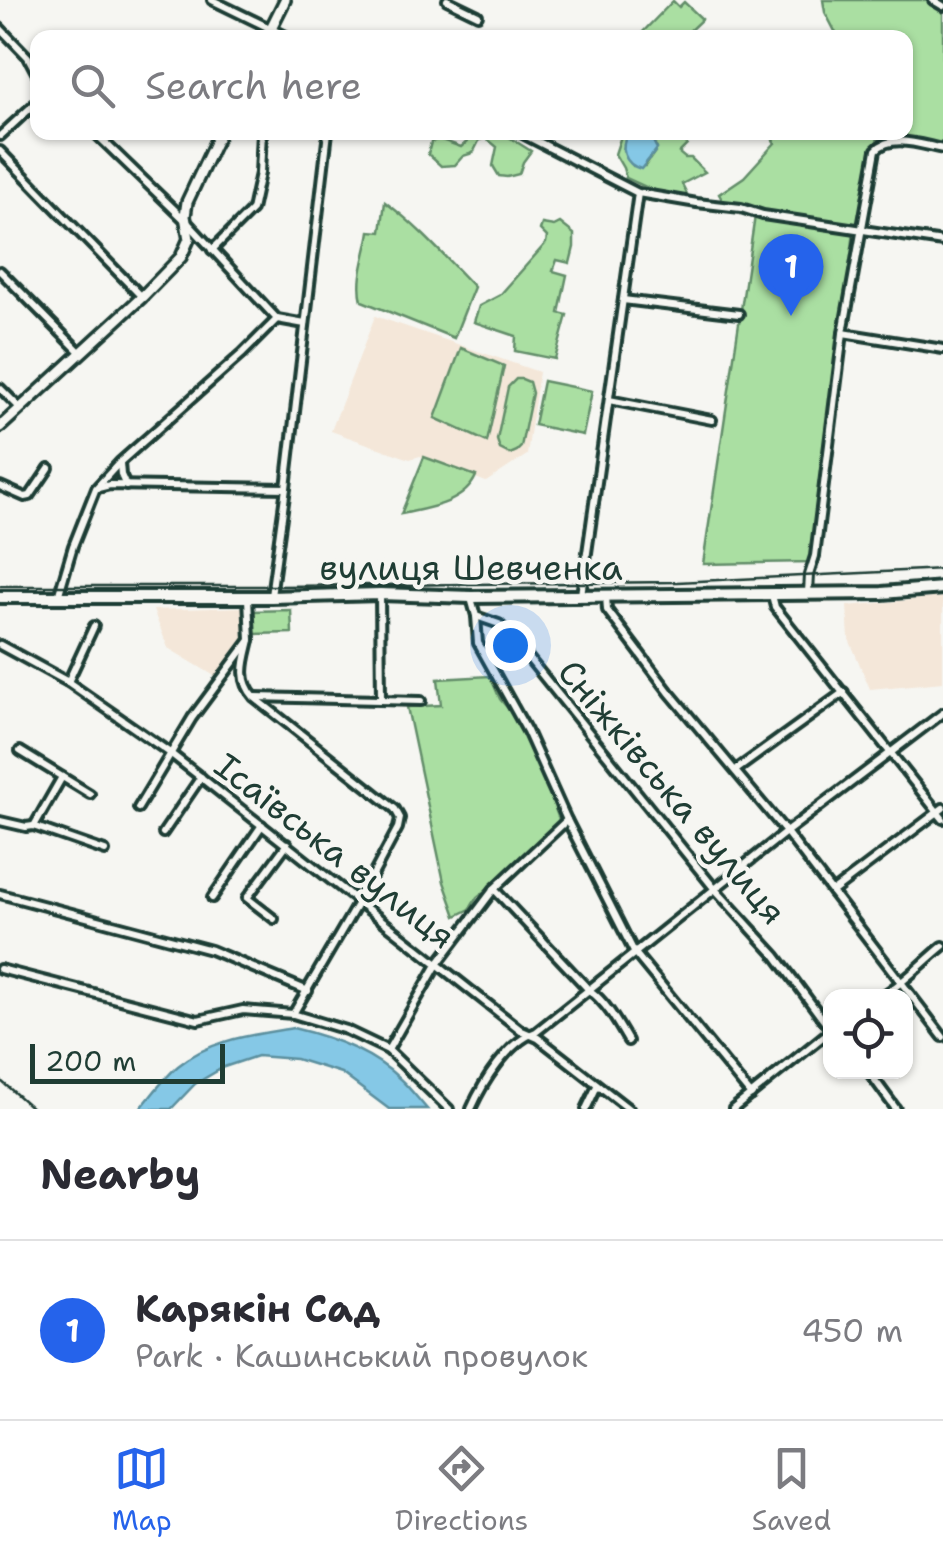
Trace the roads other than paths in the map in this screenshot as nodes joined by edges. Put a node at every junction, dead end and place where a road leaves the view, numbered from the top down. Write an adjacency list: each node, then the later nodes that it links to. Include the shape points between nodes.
1 (212, 0): 8 (street)
2 (285, 0): 9 (street)
3 (447, 0): 6 (street)
4 (934, 0): 5 (street)
5 (943, 6)
6 (478, 15)
7 (0, 28): 10 (street)
8 (263, 30)
9 (270, 30)
10 (30, 53)
11 (30, 108): 12 (street)
12 (0, 136)
13 (102, 140): 21 (street)
14 (216, 140): 21 (street, via 187,202)
15 (261, 140): 24 (street, via 252,210)
16 (327, 140): 30 (street)
17 (535, 140): 20 (street)
18 (943, 149): 22 (street, via 883,143)
19 (0, 151): 26 (street)
20 (638, 192): 22 (street); 27 (street)
21 (186, 222): 24 (street); 26 (street, via 184,253)
22 (860, 230): 23 (street); 31 (street)
23 (943, 242)
24 (212, 250): 29 (street)
25 (0, 271): 33 (street)
26 (142, 297): 33 (street)
27 (623, 300): 28 (street); 35 (street)
28 (738, 314)
29 (277, 318): 30 (street); 39 (street)
30 (305, 324): 44 (street)
31 (843, 333): 32 (street); 46 (street)
32 (943, 349)
33 (81, 353): 36 (street)
34 (0, 388): 36 (street)
35 (609, 400): 37 (street); 49 (street)
36 (20, 408): 38 (street)
37 (712, 420)
38 (0, 427)
39 (120, 462): 42 (street); 43 (street)
40 (49, 468): 41 (street, via 30,496)
41 (0, 486)
42 (126, 486): 43 (street); 44 (street)
43 (96, 488): 53 (street)
44 (286, 488): 54 (street)
45 (943, 588): 46 (main road, вулиця Шевченка)
46 (808, 593): 48 (main road, вулиця Шевченка)
47 (380, 594): 54 (main road, вулиця Шевченка); 55 (main road, вулиця Шевченка); 66 (street)
48 (772, 594): 50 (main road, вулиця Шевченка); 63 (street, via 775,608)
49 (581, 595): 50 (main road, вулиця Шевченка); 55 (main road, вулиця Шевченка)
50 (606, 595): 73 (street, via 617,624)
51 (0, 596): 53 (main road, вулиця Шевченка)
52 (248, 596): 53 (main road, вулиця Шевченка); 54 (main road, вулиця Шевченка); 58 (street)
53 (58, 597)
54 (270, 597)
55 (470, 597): 56 (street)
56 (476, 616): 79 (street, via 478,643); 88 (street, Сніжківська вулиця, via 499,624 520,646)
57 (94, 626): 62 (street)
58 (250, 640): 60 (street); 61 (street)
59 (0, 644): 62 (street, Ісаївська вулиця)
60 (227, 673): 61 (street); 72 (street)
61 (242, 676): 64 (street)
62 (68, 682): 72 (street, Ісаївська вулиця)
63 (844, 692): 71 (street); 73 (street)
64 (254, 697): 65 (street); 68 (street)
65 (274, 697): 66 (street); 68 (street)
66 (381, 700): 67 (street)
67 (421, 700)
68 (268, 708): 92 (street, via 400,818)
69 (943, 712): 71 (street)
70 (20, 751): 74 (street)
71 (891, 752): 78 (street); 84 (street)
72 (170, 753): 75 (street, Ісаївська вулиця); 77 (street)
73 (736, 770): 84 (street)
74 (62, 777): 76 (street); 82 (street)
75 (201, 778): 81 (street, Ісаївська вулиця); 83 (street)
76 (90, 794)
77 (138, 808)
78 (941, 813): 89 (street)
79 (567, 820): 87 (street); 95 (street)
80 (0, 821): 82 (street)
81 (262, 825): 85 (street, Ісаївська вулиця); 91 (street)
82 (33, 826): 86 (street)
83 (162, 832)
84 (786, 832): 88 (street); 89 (street)
85 (287, 844): 92 (street, Ісаївська вулиця); 93 (street, via 247,898)
86 (105, 852)
87 (494, 888): 96 (street); 100 (street)
88 (714, 888): 95 (street); 103 (street, Сніжківська вулиця)
89 (832, 892): 98 (street)
90 (0, 894): 101 (street, via 211,950)
91 (212, 898)
92 (360, 901): 96 (street, Ісаївська вулиця); 101 (street)
93 (274, 919)
94 (943, 946): 98 (street)
95 (634, 952): 100 (street); 111 (street)
96 (438, 963): 104 (street, Ісаївська вулиця); 108 (street)
97 (0, 969): 102 (street, via 198,1020 243,1010)
98 (901, 982): 99 (street); 106 (street)
99 (892, 989)
100 (588, 990): 104 (street); 107 (street)
101 (308, 991): 102 (street)
102 (293, 1014): 108 (street)
103 (823, 1020)
104 (530, 1034): 110 (street, Ісаївська вулиця); 113 (street, via 492,1071)
105 (823, 1036): 111 (street)
106 (943, 1037)
107 (628, 1040)
108 (388, 1050): 112 (street)
109 (874, 1079): 117 (street)
110 (597, 1086): 114 (street); 115 (street, Ісаївська вулиця)
111 (752, 1095): 116 (street)
112 (448, 1109)
113 (472, 1109)
114 (586, 1109)
115 (629, 1109)
116 (733, 1109)
117 (896, 1109)

